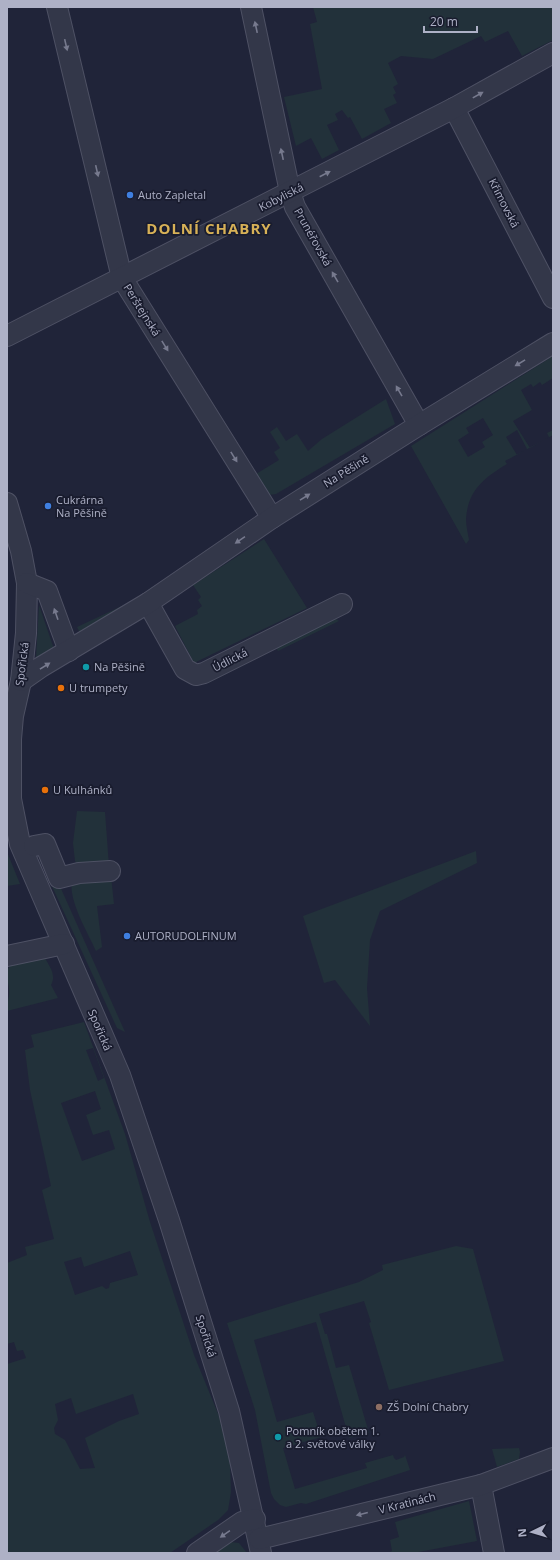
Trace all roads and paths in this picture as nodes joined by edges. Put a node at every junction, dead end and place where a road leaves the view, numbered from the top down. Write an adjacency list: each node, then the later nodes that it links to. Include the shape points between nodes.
1 (57, 7): 6 (street, Perštejnská, one-way to 6)
2 (252, 7): 5 (street, Prunéřovská, one-way to 2)
3 (553, 53): 4 (street, Kobyliská, one-way to 3)
4 (454, 108): 5 (street, Kobyliská, one-way to 4); 7 (street, Křimovská)
5 (290, 192): 6 (street, Kobyliská); 10 (street, Prunéřovská, one-way to 5, via 295,207)
6 (122, 278): 8 (street, Kobyliská); 12 (street, Perštejnská, one-way to 12)
7 (553, 298)
8 (7, 336)
9 (553, 343): 10 (street, Na Pěšině, one-way to 10)
10 (418, 424): 12 (street, Na Pěšině, one-way to 10)
11 (7, 503): 13 (street, Spořická, via 21,551)
12 (272, 518): 14 (street, Na Pěšině, one-way to 14)
13 (26, 583): 16 (street, one-way to 13, via 48,591); 17 (street, Spořická, via 26,633)
14 (148, 603): 15 (street, Údlická, via 185,669 196,675); 16 (street, Na Pěšině)
15 (342, 604)
16 (69, 651): 17 (street, Na Pěšině, one-way to 16)
17 (21, 681): 20 (street, Spořická, via 11,739 12,799 20,844)
18 (34, 846): 19 (street, via 45,844 59,878 79,873)
19 (110, 871)
20 (64, 944): 21 (street); 24 (street, Spořická, via 120,1075 169,1220 229,1410)
21 (7, 956)
22 (553, 1458): 23 (street, V Kratinách)
23 (481, 1485): 25 (street, V Kratinách, one-way to 25); 27 (street)
24 (255, 1519): 25 (street, Spořická); 26 (street, one-way to 26, via 242,1522)
25 (260, 1546)
26 (197, 1553)
27 (494, 1553)

